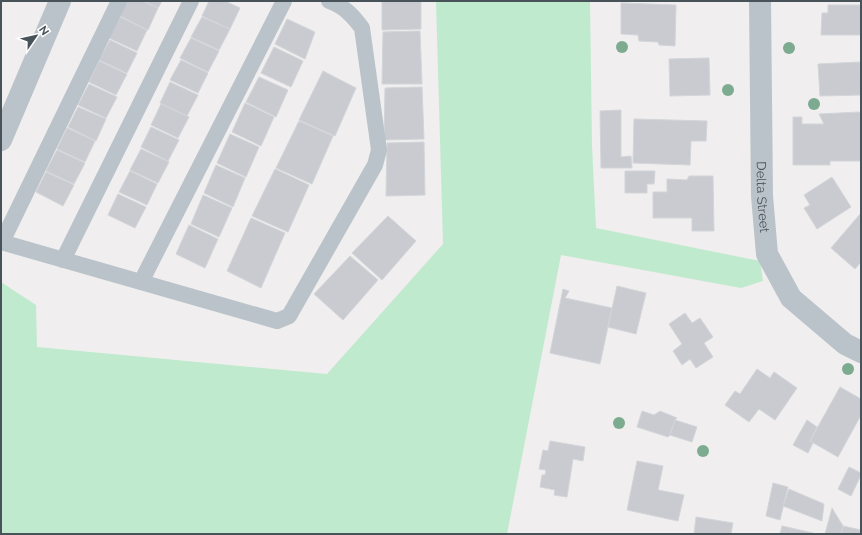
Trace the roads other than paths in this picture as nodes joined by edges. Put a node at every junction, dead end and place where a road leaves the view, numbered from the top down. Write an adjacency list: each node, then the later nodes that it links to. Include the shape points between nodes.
1 (60, 1): 7 (street)
2 (119, 1): 8 (lane)
3 (192, 1): 9 (lane)
4 (284, 1): 10 (lane)
5 (329, 1): 10 (lane, via 339,4 362,28 379,150 375,165 289,316 277,321)
6 (760, 1): 11 (street, Delta Street, via 762,196 767,254 791,298 845,344)
7 (1, 140)
8 (2, 242): 9 (lane)
9 (63, 260): 10 (lane)
10 (141, 282)
11 (861, 352)

